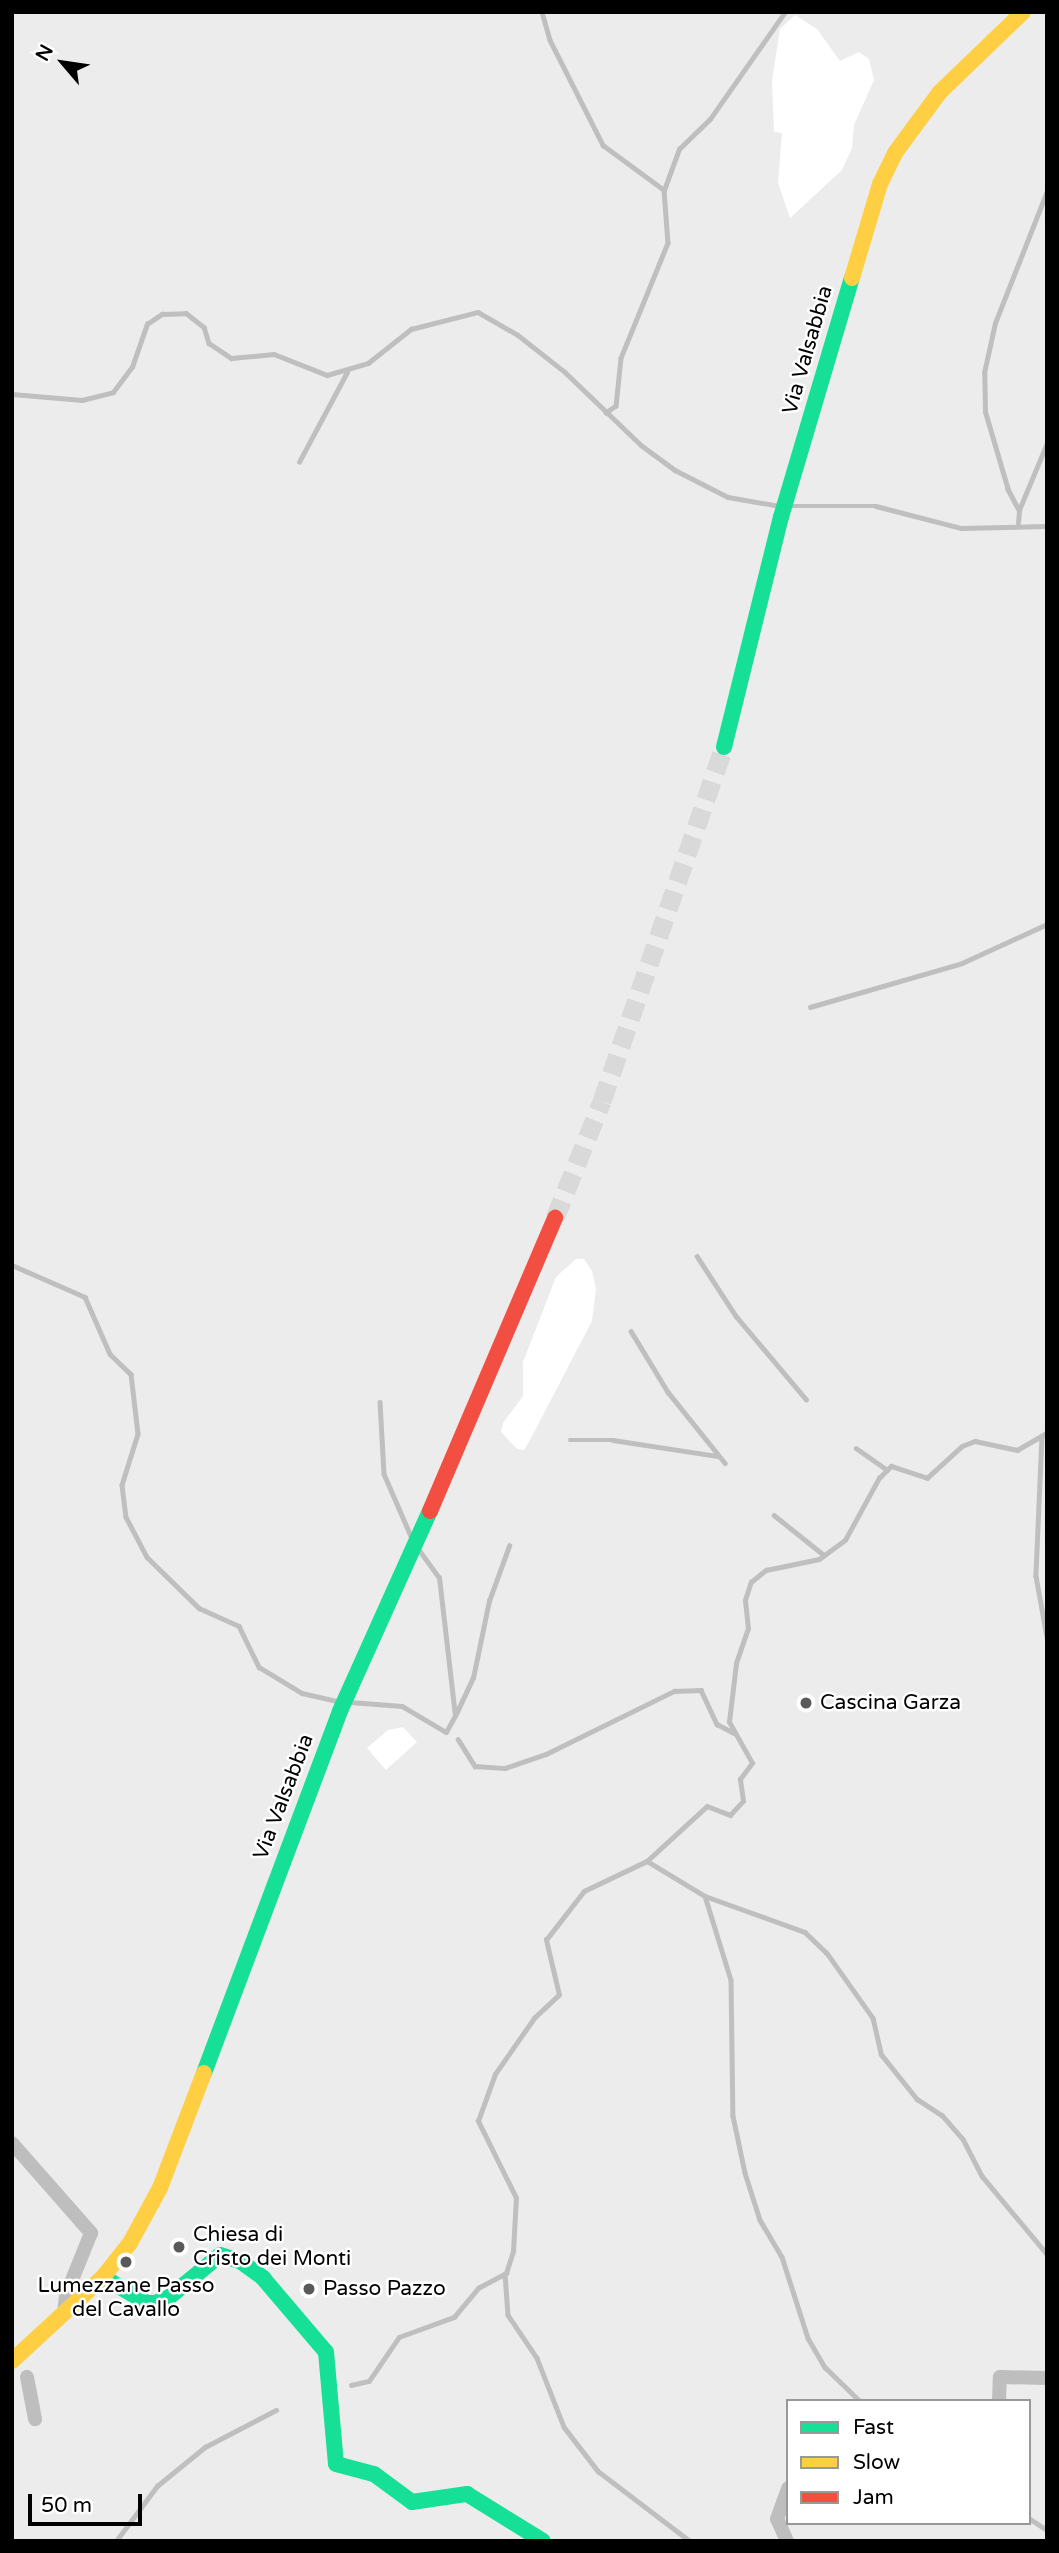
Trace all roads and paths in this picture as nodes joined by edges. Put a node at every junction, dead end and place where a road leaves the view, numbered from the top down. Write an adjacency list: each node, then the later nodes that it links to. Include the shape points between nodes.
1 (1023, 12): 2 (main road, Via Valsabbia, via 940,92 895,153 871,206 780,517)
2 (725, 740)
3 (555, 1217): 5 (main road, Via Valsabbia, via 340,1711 186,2131 143,2223)
4 (12, 2143): 6 (street, via 91,2233 66,2295)
5 (103, 2277): 6 (main road, Via Valsabbia); 13 (main road, via 147,2303 155,2303 169,2298 220,2255 240,2261 263,2278 326,2352 336,2464 374,2474 412,2502 467,2494)
6 (64, 2314): 7 (main road, Via Valsabbia)
7 (12, 2361)
8 (27, 2376): 11 (street)
9 (1047, 2378): 10 (street, via 1000,2377)
10 (999, 2399)
11 (35, 2419)
12 (786, 2494): 14 (street, via 778,2519)
13 (543, 2541)
14 (787, 2541)

